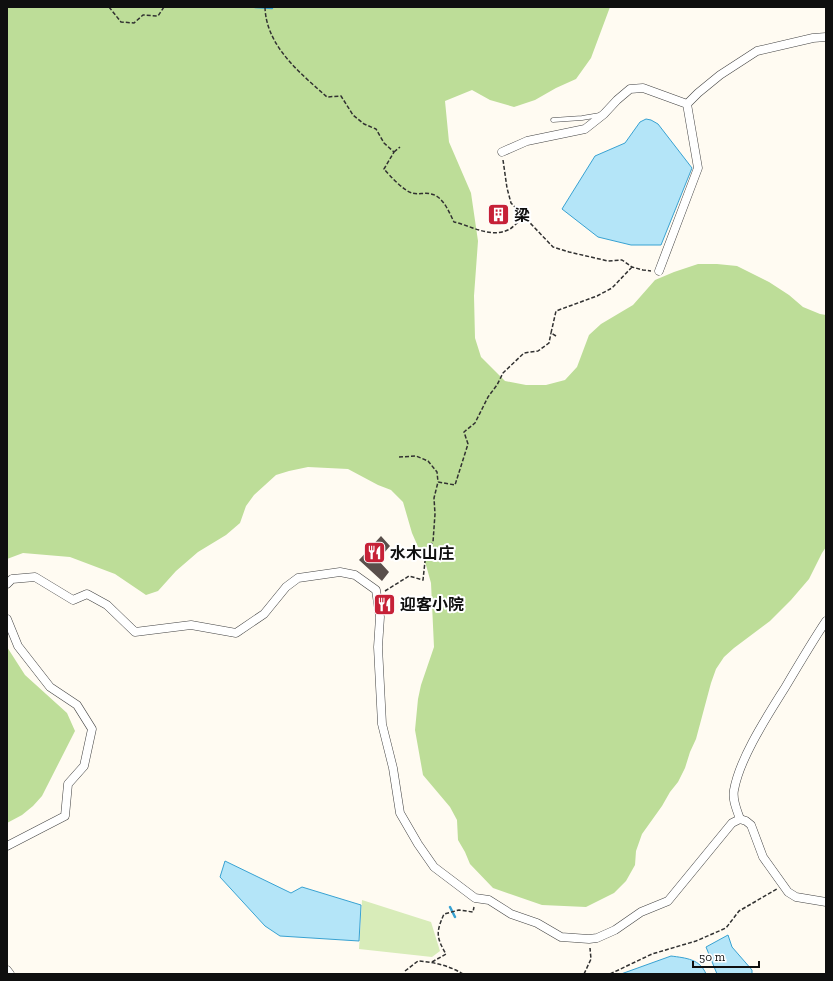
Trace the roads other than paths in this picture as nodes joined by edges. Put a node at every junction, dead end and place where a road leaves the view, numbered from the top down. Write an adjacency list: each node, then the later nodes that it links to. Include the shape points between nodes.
1 (826, 37): 2 (street, via 758,51 720,75)
2 (687, 104): 3 (street, via 644,88 630,89); 6 (street, via 698,168)
3 (604, 114): 4 (lane); 5 (street, via 585,129 527,141)
4 (553, 120)
5 (502, 152)
6 (659, 271)
7 (7, 584): 10 (street, via 12,579 35,577 73,600 87,594 107,605 135,632 191,626 236,633 264,614 286,587 298,578 340,572 354,575 376,590 380,616 378,647 382,724 393,768 400,813 434,867 475,898 489,900 510,914 537,923 561,937 589,939 606,935 641,912 668,901 732,823)
8 (7, 619): 11 (street, via 18,646 50,687 77,705 92,729 84,766 68,784 65,816)
9 (826, 621): 10 (street, via 768,715 739,770 734,792 735,807)
10 (740, 820): 12 (street, via 746,821 753,829 763,857 788,892 796,898)
11 (7, 846)
12 (826, 902)
13 (7, 970): 14 (street)
14 (10, 974)

